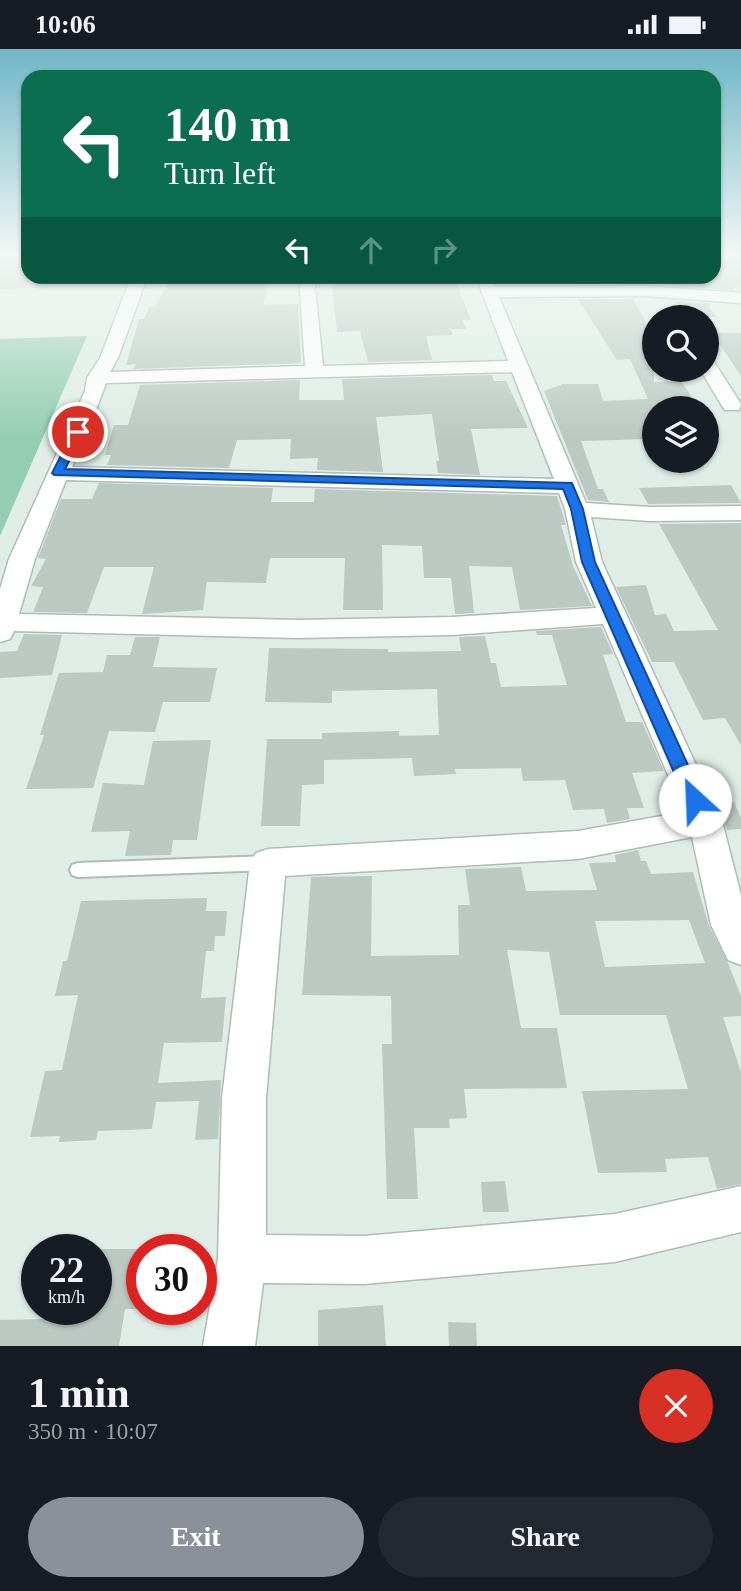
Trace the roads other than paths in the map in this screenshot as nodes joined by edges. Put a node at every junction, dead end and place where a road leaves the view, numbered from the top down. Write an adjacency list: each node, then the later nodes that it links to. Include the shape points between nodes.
1 (125, 316): 6 (street)
2 (310, 316): 5 (street)
3 (500, 316): 4 (street)
4 (520, 366): 5 (street); 10 (street)
5 (314, 373): 6 (street)
6 (97, 378): 9 (street)
7 (717, 382): 8 (street)
8 (732, 406)
9 (58, 473): 10 (street); 13 (street, via 22,559)
10 (573, 497): 11 (street, via 650,514); 12 (street, via 589,562)
11 (741, 513)
12 (614, 615): 13 (street, via 452,626); 14 (street)
13 (2, 627)
14 (705, 821): 15 (street, via 578,845); 17 (street)
15 (268, 863): 16 (lane); 19 (street, via 244,1098)
16 (78, 870)
17 (737, 933)
18 (741, 1209): 19 (street, via 615,1238 364,1259)
19 (242, 1259): 20 (street)
20 (229, 1346)

